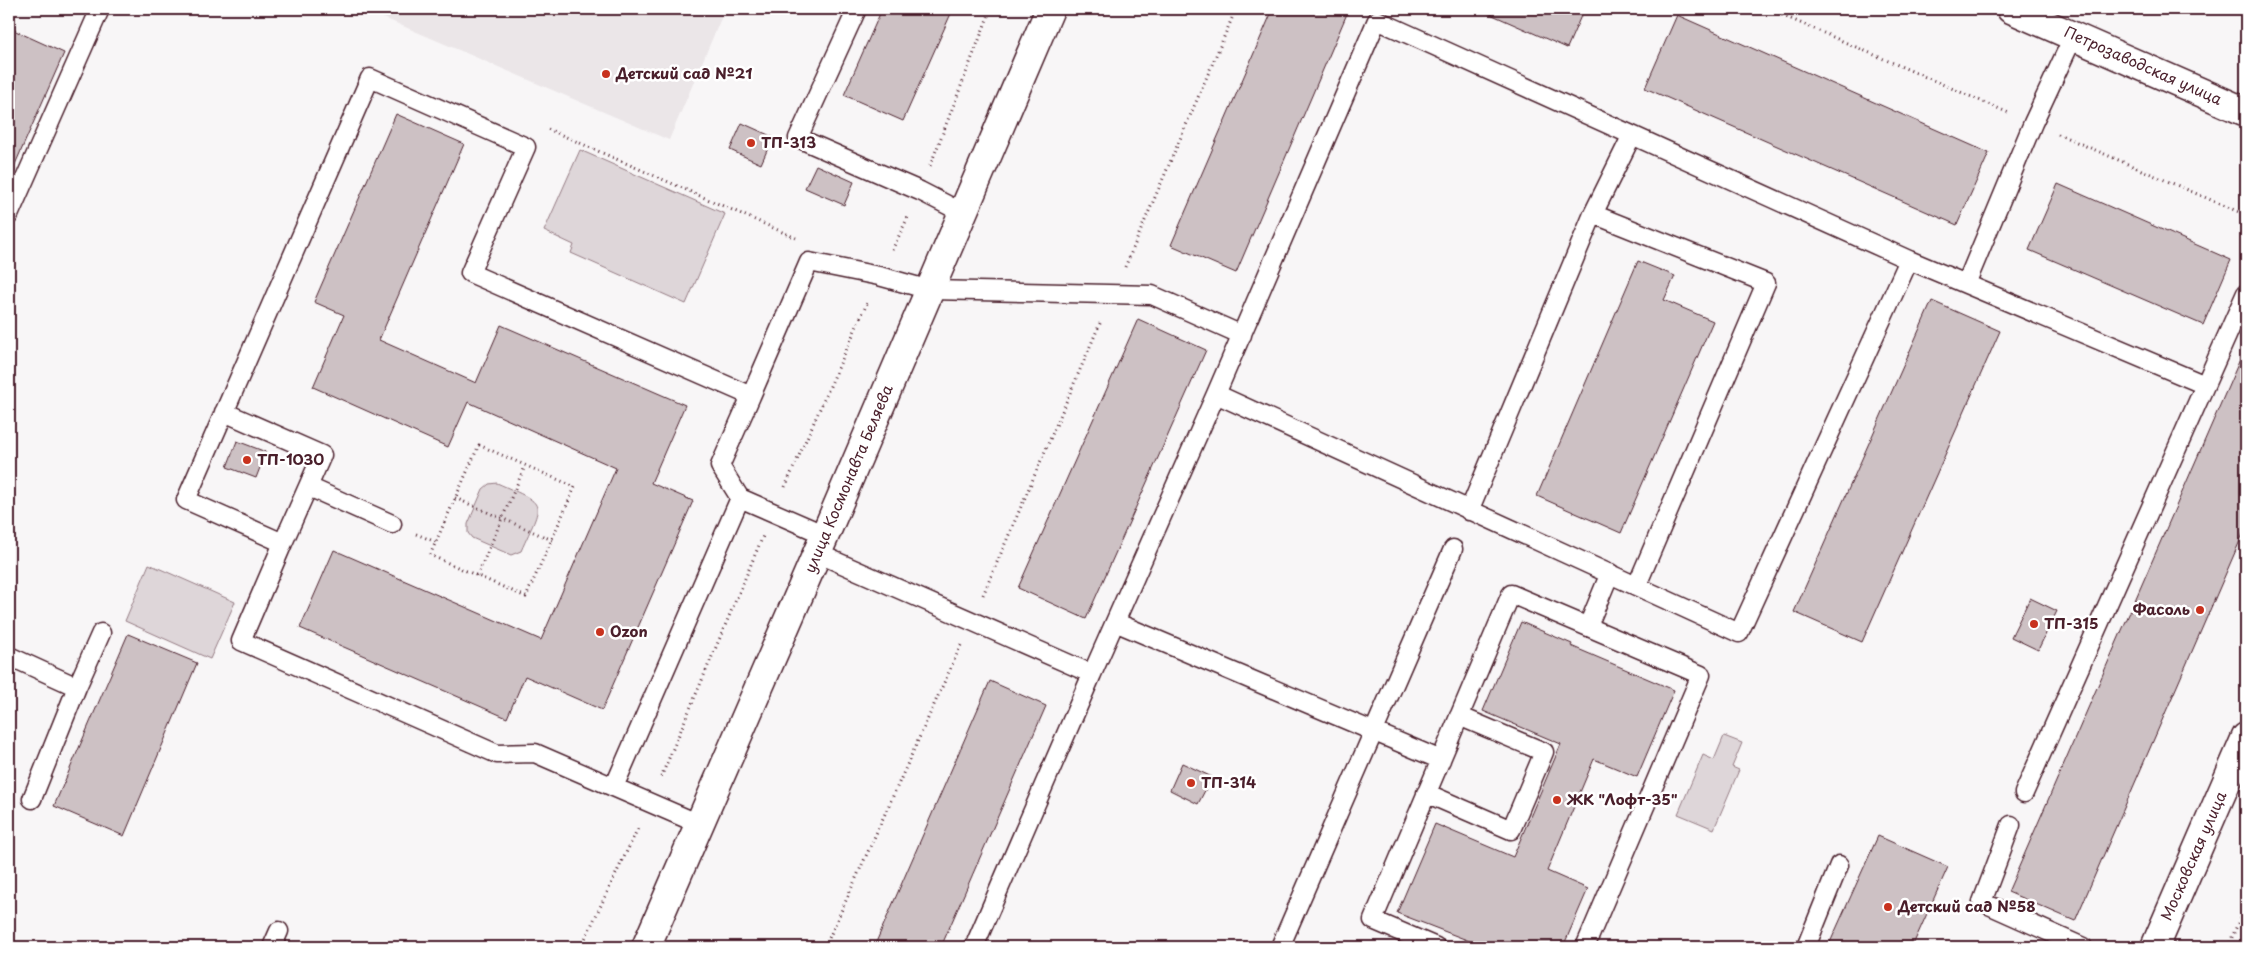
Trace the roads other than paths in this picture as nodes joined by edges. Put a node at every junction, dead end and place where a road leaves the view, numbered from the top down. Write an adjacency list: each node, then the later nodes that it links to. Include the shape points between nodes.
1 (100, 9): 10 (lane)
2 (857, 9): 8 (lane, via 798,138)
3 (1050, 9): 8 (street, улица Космонавта Беляева)
4 (2011, 9): 5 (street, Петрозаводская улица)
5 (2074, 35): 6 (street, Петрозаводская улица); 12 (lane, via 2033,123)
6 (2246, 112)
7 (1632, 135): 9 (lane); 11 (lane); 15 (lane, via 1377,20)
8 (963, 213): 13 (street, улица Космонавта Беляева)
9 (1593, 214): 22 (lane); 28 (lane, via 1766,283)
10 (9, 215)
11 (1909, 260): 12 (lane); 28 (lane, via 1739,633)
12 (1966, 284): 16 (lane)
13 (930, 290): 15 (lane, via 1152,295); 18 (lane, via 808,262); 25 (street, улица Космонавта Беляева)
14 (2246, 293): 16 (lane)
15 (1242, 335): 17 (lane)
16 (2205, 385): 40 (lane)
17 (1216, 394): 22 (lane); 29 (lane)
18 (750, 396): 19 (lane, via 470,273 526,147 370,78); 21 (lane, via 720,466)
19 (224, 412): 20 (lane, via 322,455); 24 (lane, via 186,500)
20 (308, 487): 23 (lane); 24 (lane)
21 (740, 498): 25 (lane, via 773,512); 39 (lane)
22 (1469, 511): 27 (lane)
23 (392, 524)
24 (284, 543): 39 (lane, via 241,641 497,754 535,753)
25 (821, 544): 33 (lane, via 972,621); 43 (street, улица Космонавта Беляева)
26 (1453, 549): 36 (lane)
27 (1610, 573): 28 (lane); 30 (lane)
28 (1637, 585)
29 (1116, 622): 33 (lane); 36 (lane)
30 (1588, 626): 35 (lane, via 1511,594); 50 (lane, via 1701,675)
31 (102, 633): 34 (lane)
32 (9, 656): 34 (lane)
33 (1092, 674): 47 (lane)
34 (78, 687): 42 (lane)
35 (1459, 716): 38 (lane); 41 (lane, via 1544,752 1511,830)
36 (1374, 732): 38 (lane); 48 (lane)
37 (2246, 739): 53 (street, Московская улица)
38 (1441, 760): 41 (lane)
39 (614, 787): 43 (lane)
40 (2024, 793)
41 (1426, 794): 49 (lane, via 1373,920)
42 (32, 799)
43 (699, 824): 46 (street, улица Космонавта Беляева)
44 (2011, 825): 52 (lane, via 1982,902)
45 (1839, 866): 51 (lane)
46 (646, 947)
47 (974, 947)
48 (1280, 947)
49 (1436, 947)
50 (1585, 947)
51 (1806, 947)
52 (2083, 947)
53 (2155, 947)

